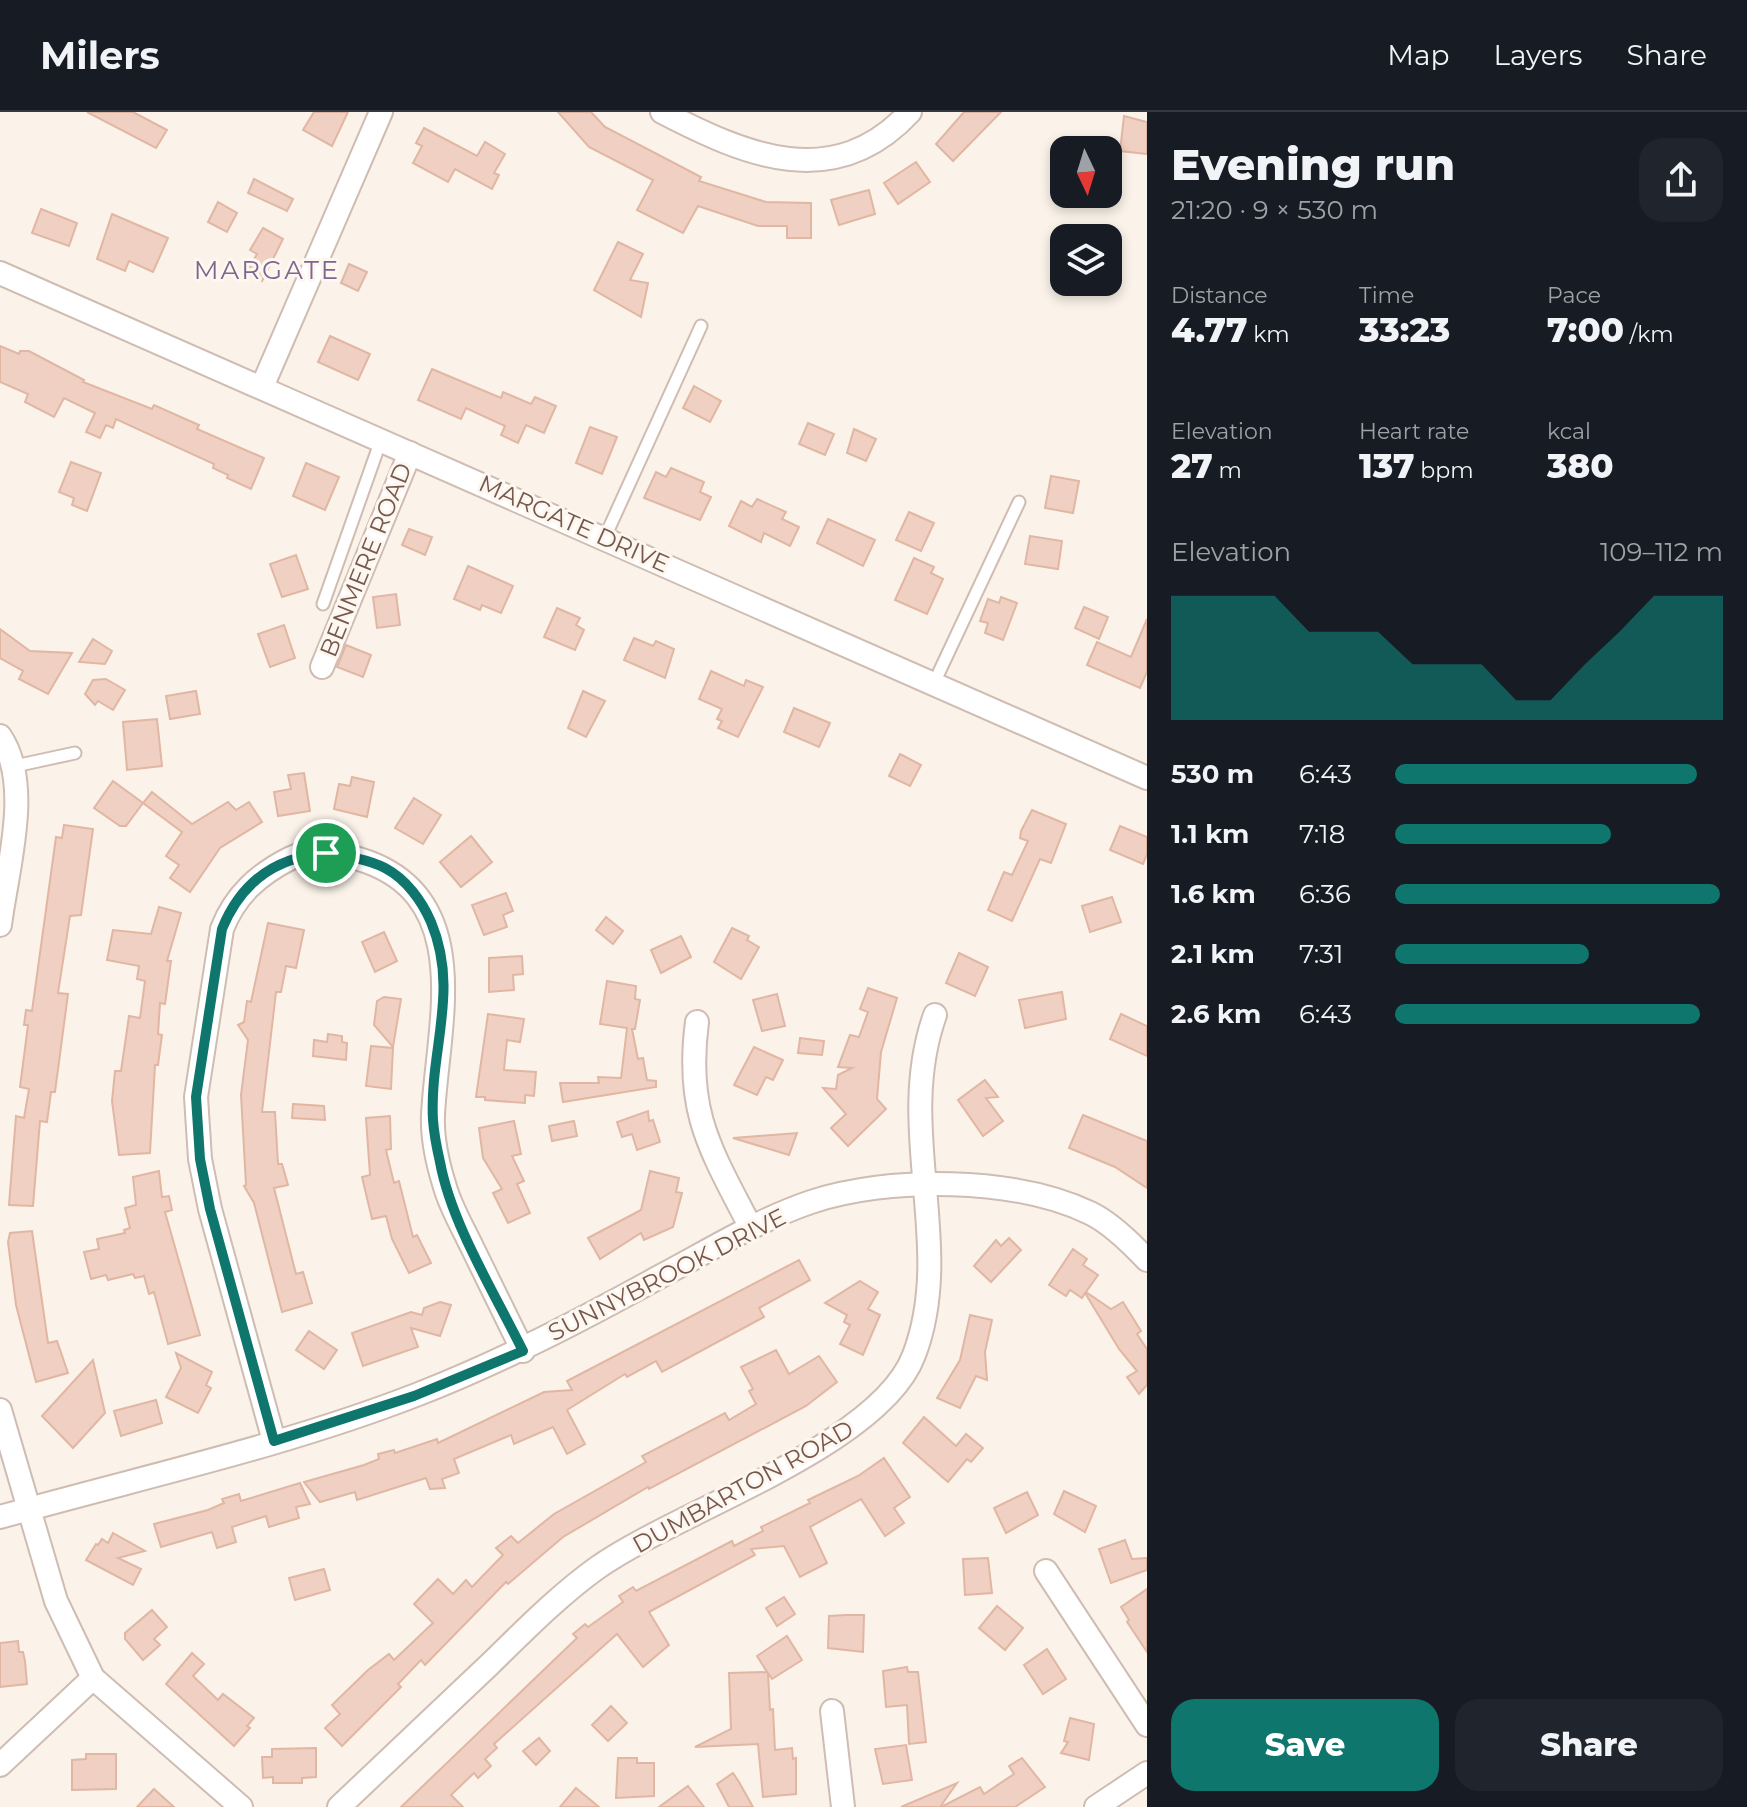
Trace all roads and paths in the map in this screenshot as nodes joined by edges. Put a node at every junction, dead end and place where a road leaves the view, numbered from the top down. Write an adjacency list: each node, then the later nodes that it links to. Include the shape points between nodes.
1 (381, 112): 6 (street)
2 (662, 112): 3 (street, via 748,152 820,161 864,148)
3 (910, 112)
4 (0, 273): 6 (street, MARGATE DRIVE)
5 (701, 326): 10 (lane)
6 (262, 387): 7 (street, MARGATE DRIVE)
7 (381, 440): 8 (street, MARGATE DRIVE); 11 (lane)
8 (410, 453): 10 (street, MARGATE DRIVE); 12 (street, BENMERE ROAD)
9 (1019, 502): 13 (lane)
10 (605, 537): 13 (street, MARGATE DRIVE)
11 (323, 604)
12 (322, 667)
13 (934, 683): 17 (street, MARGATE DRIVE)
14 (0, 736): 16 (street)
15 (75, 753): 16 (lane)
16 (15, 766): 18 (street, via 18,789)
17 (1147, 778)
18 (0, 925)
19 (935, 1015): 21 (street, DUMBARTON ROAD, via 919,1110)
20 (697, 1022): 22 (street, via 694,1095 704,1133)
21 (922, 1186): 22 (street, SUNNYBROOK DRIVE, via 868,1187 811,1202); 23 (street, SUNNYBROOK DRIVE, via 977,1185 1035,1193 1092,1213); 36 (street, DUMBARTON ROAD, via 928,1218 927,1312 913,1360 895,1387 862,1421 815,1450 598,1568 534,1621)
22 (751, 1228): 24 (street, SUNNYBROOK DRIVE)
23 (1147, 1260)
24 (523, 1351): 26 (street, SUNNYBROOK DRIVE, via 414,1396); 26 (street, via 445,1187 433,1119 444,964 424,905 386,869 326,853 297,855 253,882 231,906 222,929 196,1097 210,1209)
25 (0, 1410): 27 (street)
26 (274, 1441): 27 (street, SUNNYBROOK DRIVE)
27 (27, 1510): 28 (street, SUNNYBROOK DRIVE); 30 (street, via 56,1601)
28 (0, 1517)
29 (1046, 1571): 32 (street)
30 (93, 1678): 33 (street); 35 (street)
31 (832, 1711): 37 (street)
32 (1147, 1725)
33 (0, 1765)
34 (1147, 1773): 38 (street)
35 (241, 1807)
36 (339, 1807)
37 (843, 1807)
38 (1096, 1807)

